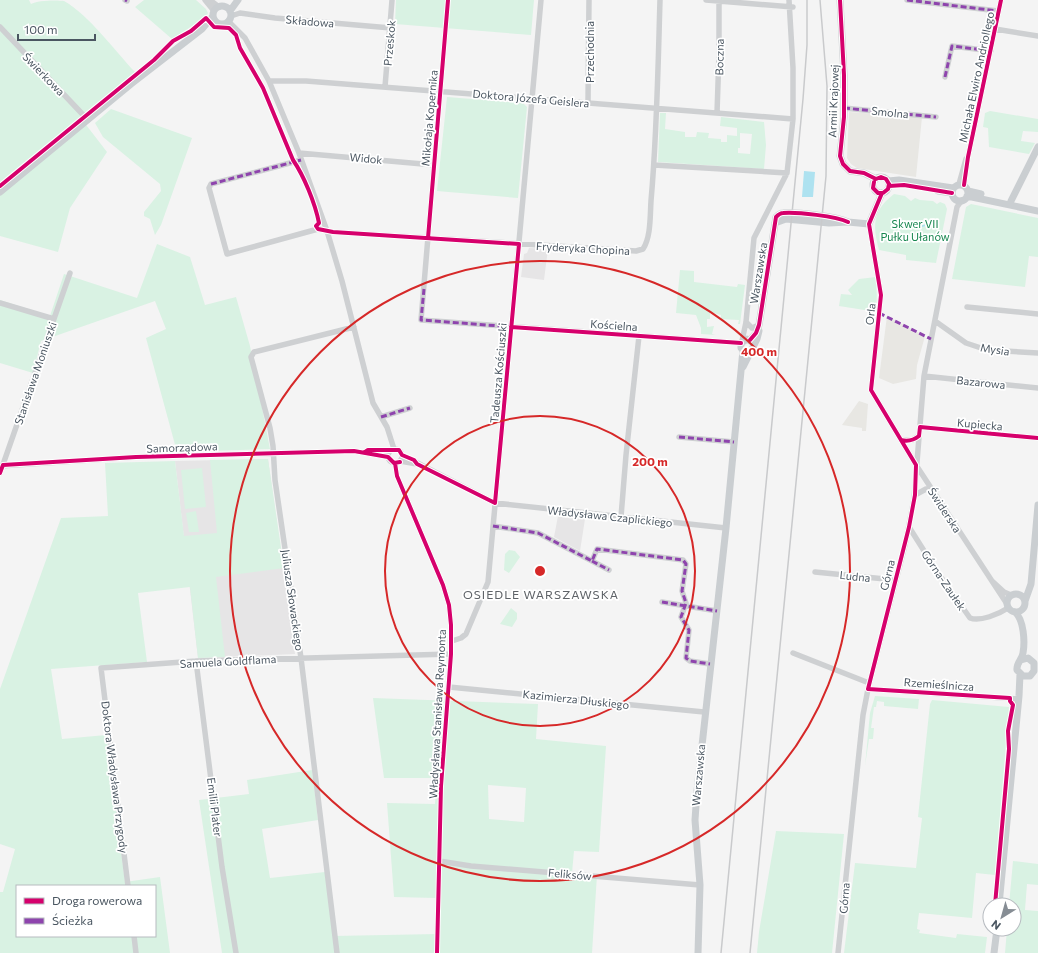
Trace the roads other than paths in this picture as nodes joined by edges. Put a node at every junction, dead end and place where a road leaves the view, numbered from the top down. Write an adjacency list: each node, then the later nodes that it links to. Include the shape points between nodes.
1 (205, 0): 19 (street)
2 (210, 0): 19 (street)
3 (234, 0): 19 (main road)
4 (238, 0): 19 (main road)
5 (392, 0): 21 (street, Przeskok)
6 (448, 0): 28 (street, Mikołaja Kopernika)
7 (541, 0): 29 (street, Tadeusza Kościuszki)
8 (589, 0): 30 (street, Przechodnia)
9 (660, 0): 32 (street, Fryderyka Chopina)
10 (706, 0): 15 (street)
11 (789, 0): 17 (street, Warszawska)
12 (840, 0): 31 (main road, Armii Krajowej)
13 (907, 0): 18 (street)
14 (1001, 0): 18 (street, Michała Elwiro Andriollego)
15 (719, 1): 16 (street); 33 (street, Boczna)
16 (726, 1): 17 (street)
17 (791, 7): 35 (street, Warszawska)
18 (998, 11): 22 (street, Michała Elwiro Andriollego)
19 (222, 14): 21 (street, Składowa, via 240,13); 26 (street, via 245,38); 36 (main road)
20 (0, 28): 36 (street, Świerkowa)
21 (391, 28): 27 (street, Przeskok)
22 (995, 29): 23 (street); 24 (street, Michała Elwiro Andriollego)
23 (1038, 36)
24 (990, 51): 25 (street, via 952,46); 47 (street, Michała Elwiro Andriollego)
25 (945, 77)
26 (269, 80): 27 (street, Doktora Józefa Geislera); 38 (street)
27 (385, 87): 28 (street, Doktora Józefa Geislera)
28 (440, 91): 29 (street, Doktora Józefa Geislera); 41 (street, Mikołaja Kopernika)
29 (531, 98): 30 (street, Doktora Józefa Geislera); 54 (street, Tadeusza Kościuszki)
30 (588, 103): 32 (street, Doktora Józefa Geislera)
31 (844, 108): 34 (street, Smolna); 43 (main road, Armii Krajowej, via 841,160 847,169)
32 (657, 109): 33 (street, Doktora Józefa Geislera); 40 (street, Fryderyka Chopina)
33 (717, 113): 35 (street, Doktora Józefa Geislera)
34 (936, 117)
35 (793, 119): 42 (street, Warszawska)
36 (88, 120): 45 (main road)
37 (1038, 147): 48 (main road)
38 (299, 153): 39 (street); 41 (street, Widok)
39 (301, 160): 52 (street); 52 (street, Fryderyka Chopina, via 211,184 209,188 227,254 318,229)
40 (654, 164): 42 (street); 54 (street, Fryderyka Chopina, via 649,223 646,246 643,249 636,251)
41 (434, 165): 53 (street, Mikołaja Kopernika)
42 (787, 173): 61 (street, Warszawska, via 754,238)
43 (874, 181): 44 (main road, via 882,177); 46 (main road)
44 (888, 184): 46 (main road, Orla, via 886,191); 47 (main road)
45 (0, 192)
46 (879, 192): 51 (main road, Orla, via 878,205 874,208)
47 (960, 194): 48 (main road); 50 (main road); 62 (street, Michała Elwiro Andriollego)
48 (1010, 201): 49 (main road)
49 (1038, 206)
50 (1038, 211)
51 (869, 224): 63 (main road, Warszawska, via 830,224 786,219 775,223); 73 (street, Orla, via 881,295 871,390)
52 (327, 231): 53 (street, Fryderyka Chopina); 64 (street)
53 (428, 238): 54 (street, Fryderyka Chopina); 60 (street, Mikołaja Kopernika)
54 (519, 244): 65 (street, Tadeusza Kościuszki)
55 (70, 273): 59 (street, Stanisława Moniuszki)
56 (0, 303): 59 (street)
57 (967, 307): 58 (street)
58 (1038, 314)
59 (54, 319): 88 (street, Stanisława Moniuszki)
60 (421, 320): 65 (street, Kościelna)
61 (746, 322): 63 (street, via 752,328); 67 (street, Warszawska)
62 (935, 322): 68 (street, Mysia, via 966,343 987,350); 69 (street, Michała Elwiro Andriollego)
63 (759, 325): 67 (main road, Warszawska, via 759,336)
64 (354, 327): 72 (street, via 373,403); 82 (street, Juliusza Słowackiego, via 254,352 252,357)
65 (511, 327): 66 (street, Kościelna); 92 (street, Tadeusza Kościuszki)
66 (639, 336): 67 (street, Kościelna); 94 (street)
67 (746, 345): 79 (main road, Warszawska)
68 (1038, 353)
69 (924, 376): 70 (street, Bazarowa); 74 (street, Michała Elwiro Andriollego)
70 (1038, 388)
71 (410, 408): 72 (street)
72 (381, 417): 80 (street, via 387,427)
73 (889, 419): 78 (street, Świderska)
74 (920, 427): 75 (street, Michała Elwiro Andriollego); 77 (street, Kupiecka)
75 (919, 436): 78 (street, via 912,440); 87 (street, Michała Elwiro Andriollego)
76 (679, 437): 79 (street)
77 (1038, 438)
78 (901, 440): 87 (street, Świderska)
79 (734, 442): 97 (main road, Warszawska)
80 (392, 450): 81 (street, Samorządowa); 83 (street, via 399,450); 84 (street)
81 (365, 452): 82 (street, Samorządowa); 84 (street, Samorządowa)
82 (274, 453): 88 (street, Samorządowa, via 80,460); 115 (street, Juliusza Słowackiego, via 275,480)
83 (402, 455): 85 (street); 86 (street)
84 (388, 457): 85 (street, via 390,461)
85 (398, 462): 86 (street); 112 (street, Władysława Stanisława Reymonta, via 396,474 443,586 449,606)
86 (417, 464): 92 (street)
87 (916, 465): 90 (street, Świderska); 91 (street, Górna)
88 (1, 466): 89 (street, Stanisława Moniuszki)
89 (0, 473)
90 (933, 491): 91 (street, via 926,489); 103 (street, Świderska)
91 (915, 495): 96 (street, Górna)
92 (494, 503): 94 (street, Władysława Czaplickiego); 95 (street, Tadeusza Kościuszki)
93 (1038, 505): 98 (main road)
94 (621, 517): 97 (street, Władysława Czaplickiego)
95 (493, 526): 99 (street, via 538,533); 112 (street, Tadeusza Kościuszki, via 486,587 466,634)
96 (909, 527): 104 (street, Górna); 109 (street, Górna-Zaułek, via 970,618 978,620)
97 (726, 528): 110 (main road, Warszawska)
98 (1036, 556): 102 (main road)
99 (592, 562): 100 (street); 108 (street, via 597,548 683,560 686,564 682,591)
100 (609, 570)
101 (815, 572): 104 (street, Ludna)
102 (1031, 576): 105 (main road, via 1023,590); 107 (main road)
103 (990, 579): 105 (street, Świderska, via 1004,592); 109 (street, Świderska)
104 (895, 580): 122 (street, Górna)
105 (1014, 594): 107 (main road, via 1022,596); 109 (main road, via 1007,599)
106 (662, 602): 108 (street)
107 (1024, 605): 109 (main road); 111 (main road)
108 (685, 606): 110 (street); 118 (street, via 682,620 689,630 686,658 690,662)
109 (1010, 608): 111 (main road, Świderska, via 1020,619)
110 (717, 611): 118 (main road, Warszawska)
111 (1025, 634): 116 (main road); 119 (main road, via 1028,651)
112 (452, 641): 114 (street, Władysława Stanisława Reymonta)
113 (793, 653): 122 (street)
114 (451, 654): 115 (street, Samuela Goldflama); 123 (street, Władysława Stanisława Reymonta)
115 (301, 658): 117 (street, Samuela Goldflama); 134 (street, Juliusza Słowackiego)
116 (1021, 660): 119 (main road, via 1026,658); 121 (main road, via 1017,666)
117 (196, 661): 120 (street, Samuela Goldflama); 133 (street, Emilii Plater, via 222,867)
118 (710, 664): 125 (main road, Warszawska)
119 (1034, 664): 121 (main road)
120 (101, 668): 127 (street, Doktora Władysława Przygody)
121 (1029, 675): 124 (main road)
122 (868, 686): 124 (street, Rzemieślnicza); 137 (street, Górna)
123 (449, 687): 125 (street, Kazimierza Dłuskiego); 126 (street, Władysława Stanisława Reymonta, via 441,786)
124 (1019, 697): 129 (main road)
125 (704, 712): 128 (main road, Warszawska, via 694,820)
126 (439, 861): 128 (street, Feliksów, via 471,866); 135 (street, Władysława Stanisława Reymonta)
127 (128, 885)
128 (700, 885): 136 (main road, Warszawska)
129 (1000, 897)
130 (134, 937): 132 (street)
131 (996, 937): 138 (main road)
132 (136, 953)
133 (236, 953)
134 (337, 953)
135 (437, 953)
136 (698, 953)
137 (838, 953)
138 (994, 953)

